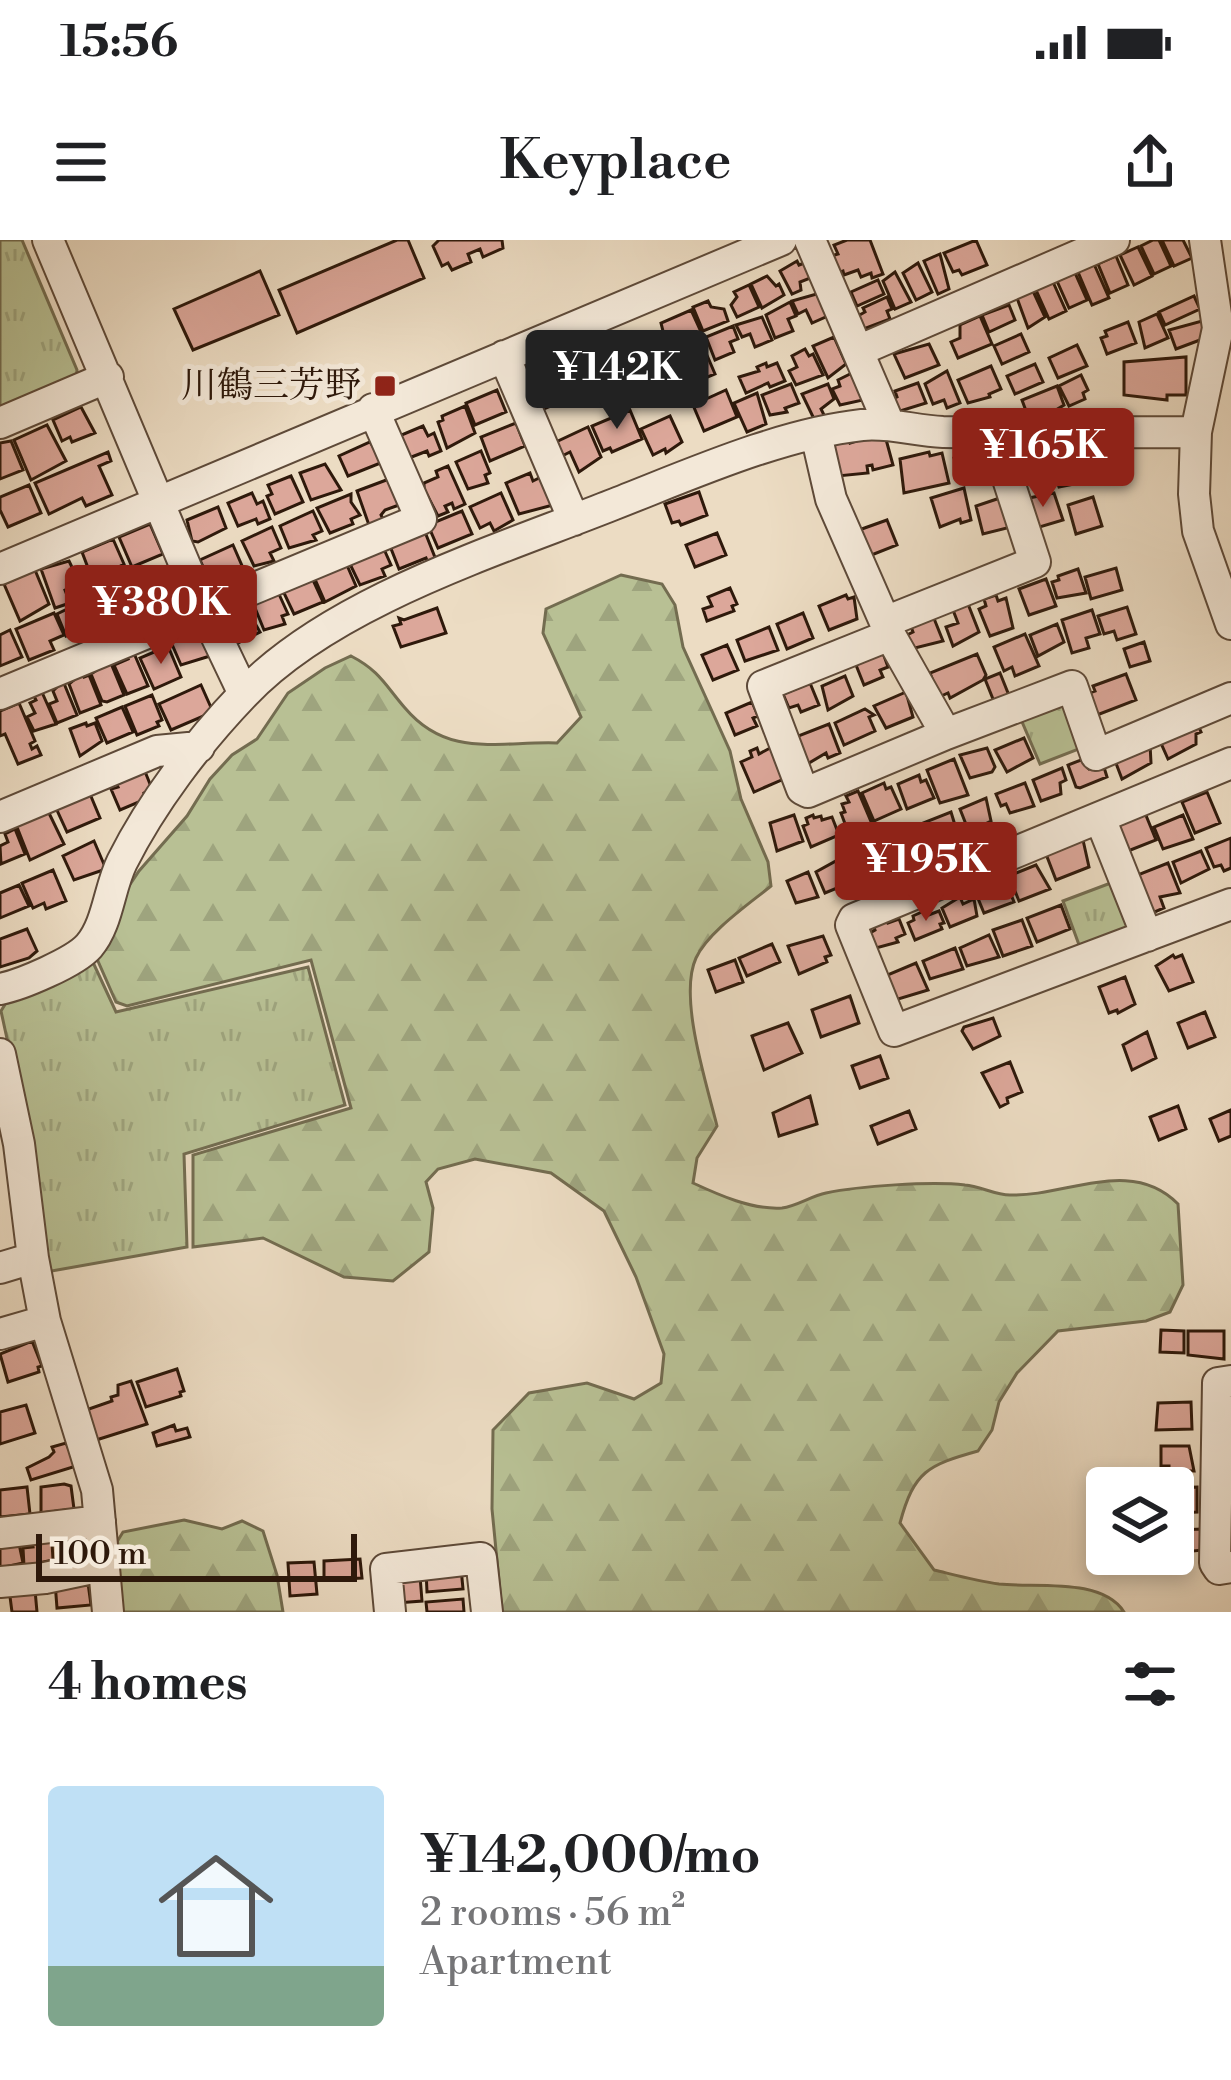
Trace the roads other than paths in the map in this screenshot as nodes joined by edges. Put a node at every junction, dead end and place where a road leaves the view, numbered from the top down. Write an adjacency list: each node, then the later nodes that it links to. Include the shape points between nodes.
1 (48, 240): 9 (street)
2 (782, 240): 8 (street)
3 (810, 240): 7 (street)
4 (1114, 240): 7 (street)
5 (1205, 240): 6 (street)
6 (1224, 327): 13 (street)
7 (858, 350): 12 (street)
8 (504, 356): 10 (street); 17 (street)
9 (108, 377): 11 (street); 16 (street)
10 (374, 409): 16 (street); 19 (street, via 421,519)
11 (0, 423)
12 (889, 424): 14 (street); 15 (street)
13 (1196, 432): 14 (street); 20 (street, via 1198,531)
14 (993, 433): 21 (street, via 1035,562)
15 (816, 434): 17 (street); 21 (street, via 831,499)
16 (157, 501): 18 (street); 19 (street)
17 (574, 520): 23 (street, via 356,614)
18 (0, 568)
19 (203, 608): 22 (street); 23 (street)
20 (1231, 624)
21 (888, 629): 25 (street); 25 (street, via 763,686 802,790)
22 (0, 694)
23 (244, 694): 26 (street)
24 (1231, 698): 25 (street, via 1096,755 1072,686)
25 (946, 734)
26 (199, 748): 28 (street, via 171,747); 32 (street, via 130,846 87,947)
27 (1231, 764): 29 (street)
28 (0, 818)
29 (1100, 818): 31 (street); 31 (street, via 854,920 868,973 893,1031)
30 (1231, 904): 31 (street)
31 (1148, 936)
32 (0, 989)
33 (0, 1054): 34 (street)
34 (33, 1258): 35 (street); 36 (street)
35 (0, 1268)
36 (45, 1321): 37 (street); 39 (street, via 93,1472)
37 (0, 1334)
38 (1231, 1381): 42 (street, via 1218,1383 1215,1563)
39 (100, 1521): 40 (street); 41 (street)
40 (0, 1533)
41 (101, 1566): 43 (street); 44 (street)
42 (1231, 1567)
43 (0, 1582)
44 (108, 1612)
45 (390, 1612): 46 (street, via 386,1569 482,1558)
46 (487, 1612)

